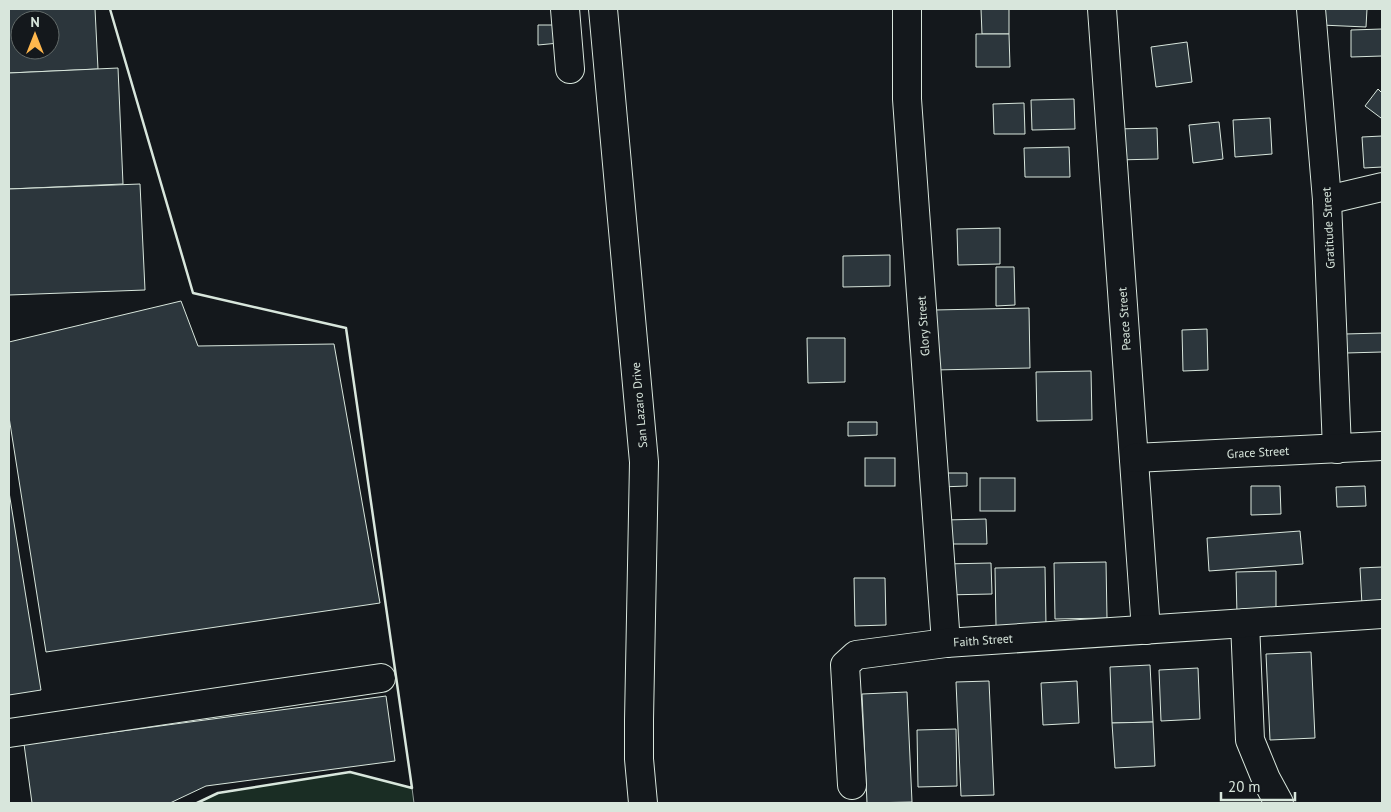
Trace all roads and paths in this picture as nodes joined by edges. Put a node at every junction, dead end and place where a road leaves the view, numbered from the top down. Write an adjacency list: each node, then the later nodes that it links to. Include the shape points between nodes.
1 (565, 9): 6 (street)
2 (603, 9): 19 (street, San Lazaro Drive, via 644,462 639,720)
3 (907, 9): 15 (street, Glory Street, via 906,99)
4 (1102, 9): 11 (street, Peace Street)
5 (1311, 9): 8 (street, Gratitude Street)
6 (570, 69)
7 (1382, 187): 8 (street)
8 (1327, 200): 10 (street, Gratitude Street)
9 (1382, 446): 10 (street, Grace Street)
10 (1338, 449): 11 (street, Grace Street)
11 (1134, 458): 14 (street, Peace Street)
12 (1382, 614): 13 (street, Faith Street)
13 (1245, 623): 14 (street, Faith Street); 20 (street, via 1250,740)
14 (1146, 630): 15 (street, Faith Street)
15 (946, 643): 18 (street, Faith Street, via 856,655 845,666)
16 (381, 678): 17 (street)
17 (9, 733)
18 (852, 785)
19 (643, 803)
20 (1278, 803)

